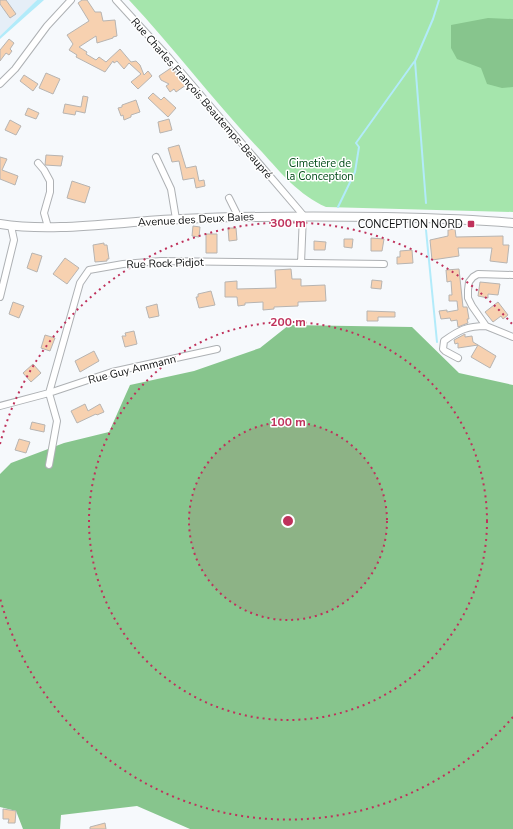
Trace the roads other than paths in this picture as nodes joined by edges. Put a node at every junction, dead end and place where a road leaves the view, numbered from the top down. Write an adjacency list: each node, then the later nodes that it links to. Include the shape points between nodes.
1 (71, 0): 3 (street)
2 (116, 0): 8 (street, Rue Charles François Beautemps-Beaupré, via 179,70)
3 (0, 84)
4 (156, 158): 9 (street, via 171,189)
5 (38, 163): 13 (street, via 50,181 50,192 44,213)
6 (229, 198): 7 (street)
7 (238, 216): 8 (main road, Avenue des Deux Baies); 9 (main road, Avenue des Deux Baies)
8 (302, 216): 10 (main road, Avenue des Deux Baies); 14 (street)
9 (176, 219): 13 (main road, Avenue des Deux Baies)
10 (513, 223)
11 (0, 224): 12 (main road, Avenue des Deux Baies)
12 (11, 226): 13 (main road, Avenue des Deux Baies); 17 (street, via 14,240)
13 (48, 227)
14 (300, 263): 15 (street, Rue Rock Pidjot); 22 (street, Rue Rock Pidjot, via 161,261 89,270 80,282)
15 (384, 264)
16 (513, 274): 18 (street, via 478,274 469,282 468,298)
17 (0, 297)
18 (486, 326): 19 (street); 21 (street, via 465,328 444,341 443,349)
19 (513, 337)
20 (217, 349): 22 (street, Rue Guy Ammann, via 112,372)
21 (458, 358)
22 (49, 394): 23 (street); 24 (street, via 57,420)
23 (0, 406)
24 (50, 465)

